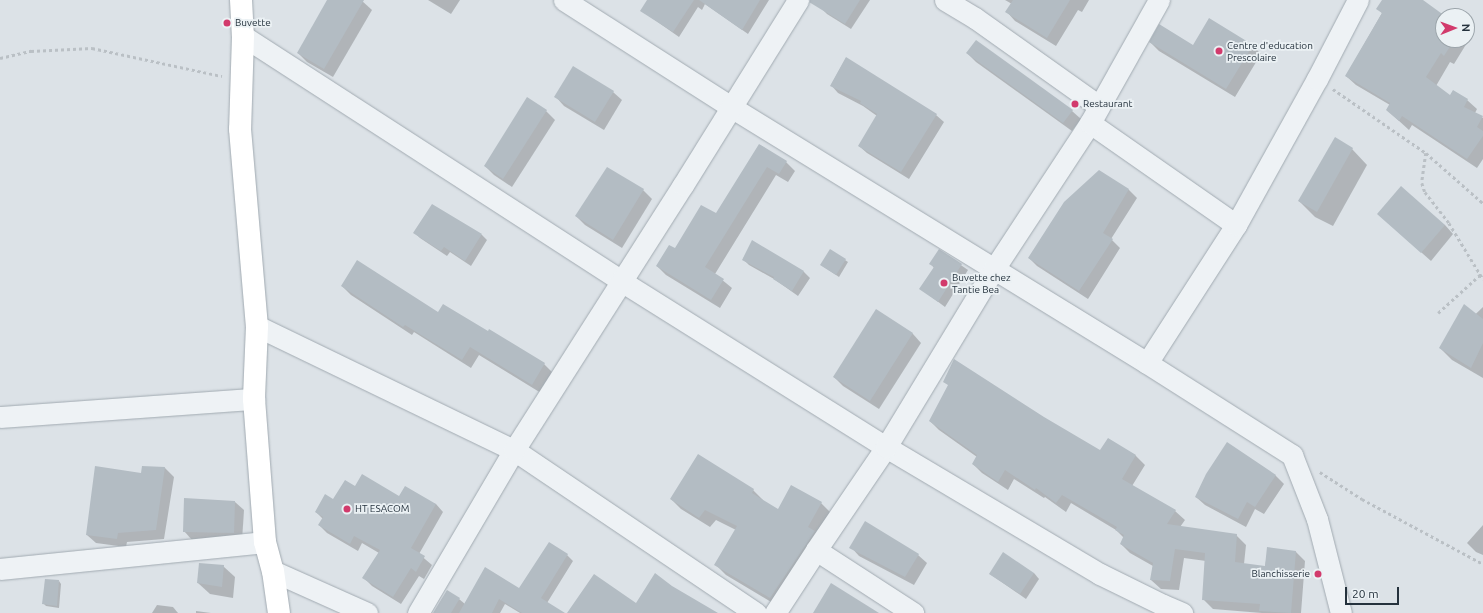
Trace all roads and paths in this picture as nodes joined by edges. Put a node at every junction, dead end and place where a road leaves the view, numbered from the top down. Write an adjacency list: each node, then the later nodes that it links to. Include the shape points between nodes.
1 (240, 0): 7 (street)
2 (564, 0): 11 (street)
3 (798, 0): 11 (street)
4 (945, 0): 12 (street, via 974,18)
5 (1159, 0): 12 (street)
6 (1358, 0): 10 (street)
7 (243, 36): 9 (street); 19 (street)
8 (0, 58): 9 (path, via 31,51 92,48)
9 (241, 80): 21 (street, via 240,129)
10 (1317, 80): 13 (path, via 1343,95); 15 (street)
11 (731, 106): 16 (street); 19 (street)
12 (1094, 114): 15 (street); 16 (street)
13 (1426, 153): 14 (path); 17 (path, via 1422,183 1425,192 1449,223)
14 (1483, 204)
15 (1236, 225): 22 (street)
16 (994, 269): 22 (street); 25 (street)
17 (1481, 274): 18 (path); 20 (path)
18 (1483, 279)
19 (621, 281): 25 (street); 26 (street)
20 (1438, 313)
21 (257, 326): 23 (street); 26 (street)
22 (1147, 363): 40 (street, via 1292,455 1317,519)
23 (254, 399): 24 (street); 28 (street)
24 (0, 417)
25 (886, 447): 29 (street); 39 (street, via 1100,574)
26 (514, 450): 35 (street); 36 (street)
27 (1315, 469): 30 (path, via 1369,502)
28 (265, 542): 31 (street); 32 (street)
29 (816, 550): 37 (street); 38 (street)
30 (1483, 564)
31 (0, 569)
32 (273, 571): 33 (street); 34 (street)
33 (279, 613)
34 (367, 613)
35 (418, 613)
36 (756, 613)
37 (775, 613)
38 (913, 613)
39 (1182, 613)
40 (1341, 613)

